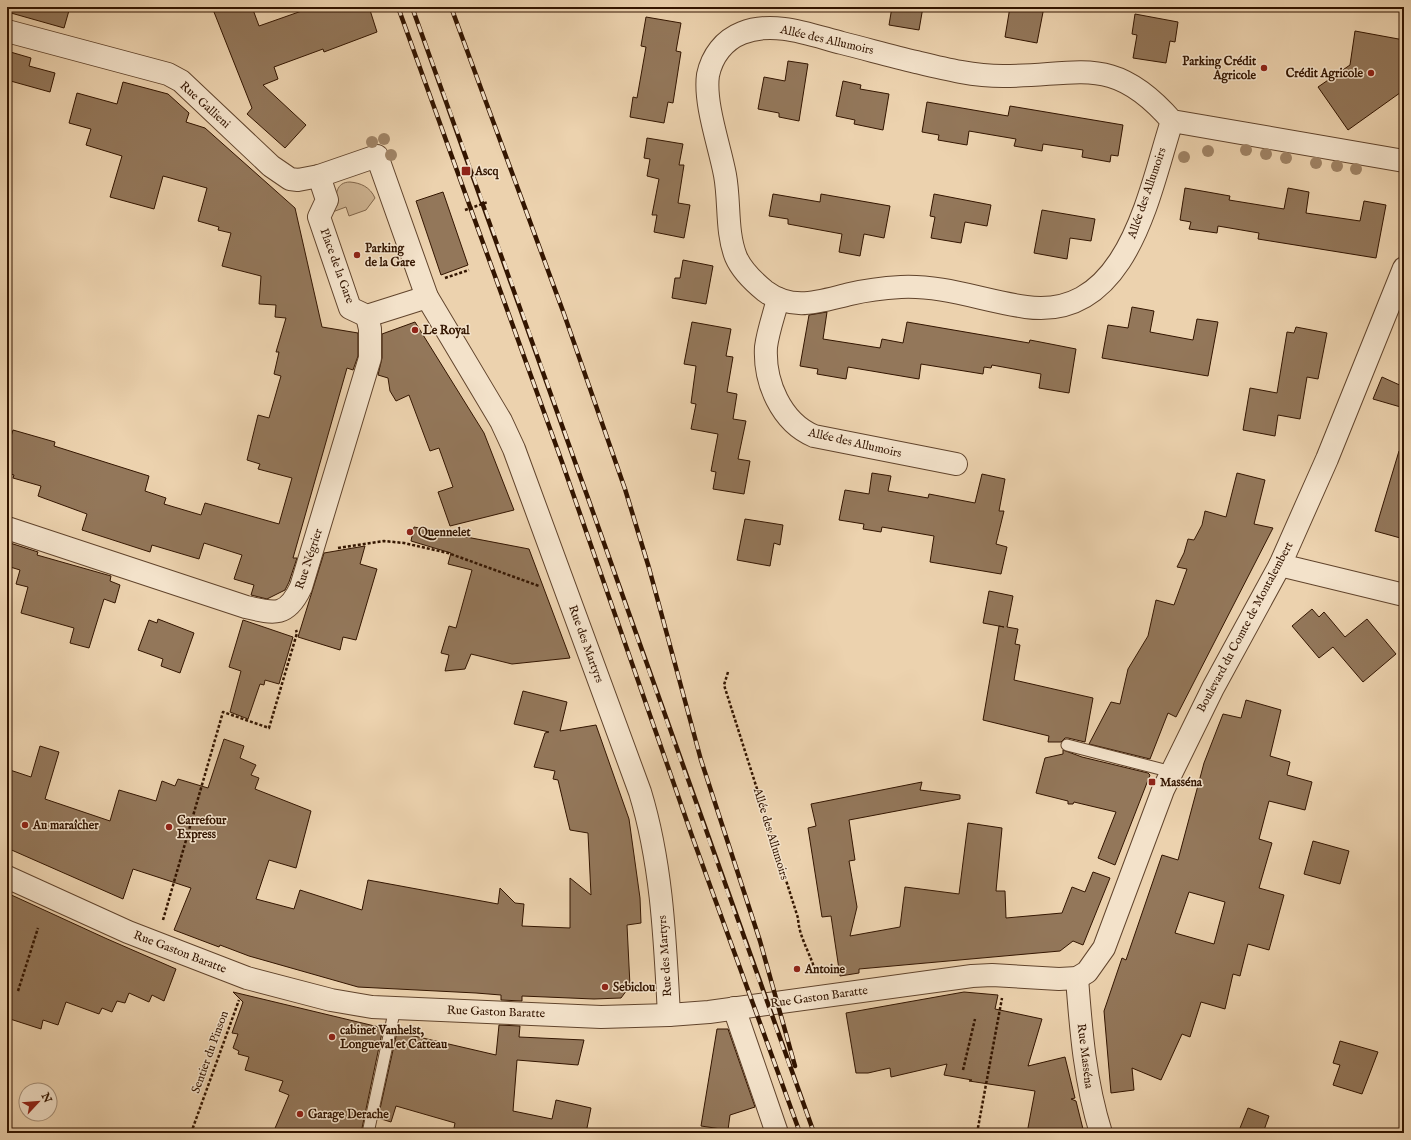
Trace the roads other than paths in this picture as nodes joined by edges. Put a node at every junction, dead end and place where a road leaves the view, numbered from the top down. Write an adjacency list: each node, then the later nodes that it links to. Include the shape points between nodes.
1 (7, 31): 4 (street, Rue Gallieni, via 168,74 181,81 281,174 298,180)
2 (1172, 121): 3 (street); 7 (street, Allée des Allumoirs, via 1139,225 1117,268 1103,283 1074,301 1058,307 1024,307 950,290 904,287 864,291 819,303 793,303); 7 (street, Allée des Allumoirs, via 1145,95 1111,75 1076,71 983,76 942,69 792,30 759,28 744,32 731,38 720,48 708,74 707,89 726,176 737,260 756,283)
3 (1404, 161)
4 (319, 176): 6 (street, via 377,156); 8 (street, Place de la Gare, via 327,200 319,217 350,308)
5 (1404, 268): 11 (street, Boulevard du Comte de Montalembert, via 1338,432)
6 (427, 297): 8 (street); 19 (street, Rue des Martyrs, via 508,435 566,587 647,816 659,878)
7 (778, 299): 9 (street, Allée des Allumoirs, via 769,331 769,377 783,411 794,424 814,436)
8 (367, 316): 10 (street, Rue Négrier, via 370,329 370,358 301,587 295,600 286,609 276,612 246,607)
9 (956, 464)
10 (7, 528)
11 (1280, 565): 12 (street); 14 (street, Boulevard du Comte de Montalembert, via 1213,688)
12 (1404, 595)
13 (1067, 745): 14 (lane)
14 (1172, 772): 16 (street, Boulevard du Comte de Montalembert, via 1104,948 1091,967)
15 (7, 877): 17 (street, Rue Gaston Baratte, via 100,920 247,978 331,1000)
16 (1077, 978): 18 (street, Rue Gaston Baratte, via 972,976); 22 (street, Rue Masséna, via 1086,1073)
17 (395, 1008): 19 (street, Rue Gaston Baratte, via 601,1017); 20 (lane)
18 (734, 1008): 19 (street, Rue Gaston Baratte); 21 (street)
19 (669, 1015)
20 (368, 1133)
21 (777, 1133)
22 (1101, 1133)

